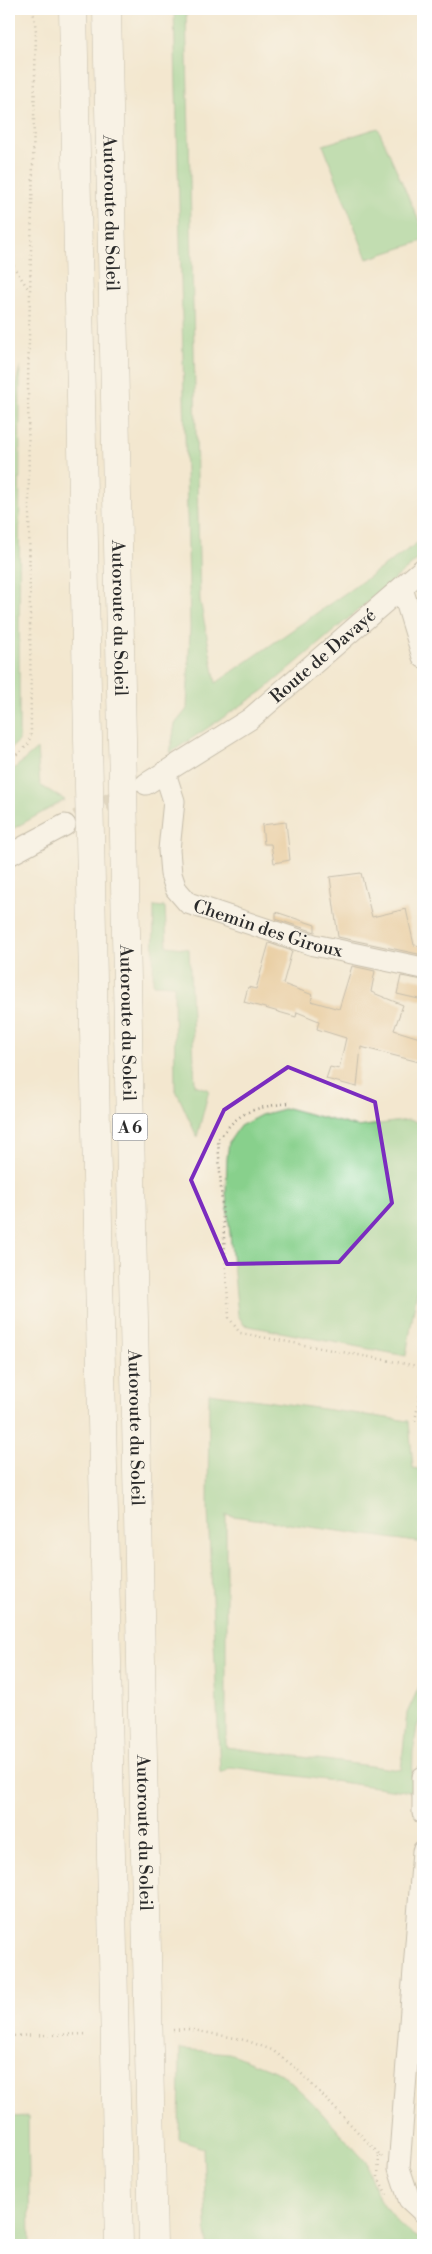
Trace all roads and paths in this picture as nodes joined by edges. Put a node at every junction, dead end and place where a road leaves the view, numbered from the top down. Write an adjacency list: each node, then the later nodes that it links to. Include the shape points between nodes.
1 (34, 9): 5 (path)
2 (73, 9): 27 (highway, Autoroute du Soleil / A 6)
3 (107, 9): 28 (highway, Autoroute du Soleil / A 6)
4 (9, 264): 5 (path)
5 (30, 292): 9 (path, via 31,734 28,745)
6 (423, 569): 7 (street, Route de Davayé)
7 (402, 588): 8 (street); 10 (street, Route de Davayé, via 250,719)
8 (423, 657)
9 (9, 761)
10 (165, 774): 11 (street, Route de Davayé); 14 (street, Chemin des Giroux, via 174,801 169,850 171,874 176,889 188,903 314,945)
11 (146, 784)
12 (65, 825): 13 (street)
13 (9, 855)
14 (423, 968)
15 (288, 1103): 16 (path, via 238,1116 218,1140 229,1318 240,1333)
16 (423, 1367)
17 (423, 1378): 18 (path)
18 (415, 1421)
19 (423, 1777): 20 (street)
20 (423, 1813)
21 (423, 1851): 25 (street)
22 (173, 2030): 25 (path, via 188,2029 245,2040 272,2050 296,2068 379,2156)
23 (89, 2034): 24 (path)
24 (9, 2036)
25 (399, 2168): 26 (street, via 409,2199)
26 (423, 2212)
27 (118, 2245)
28 (153, 2245)

